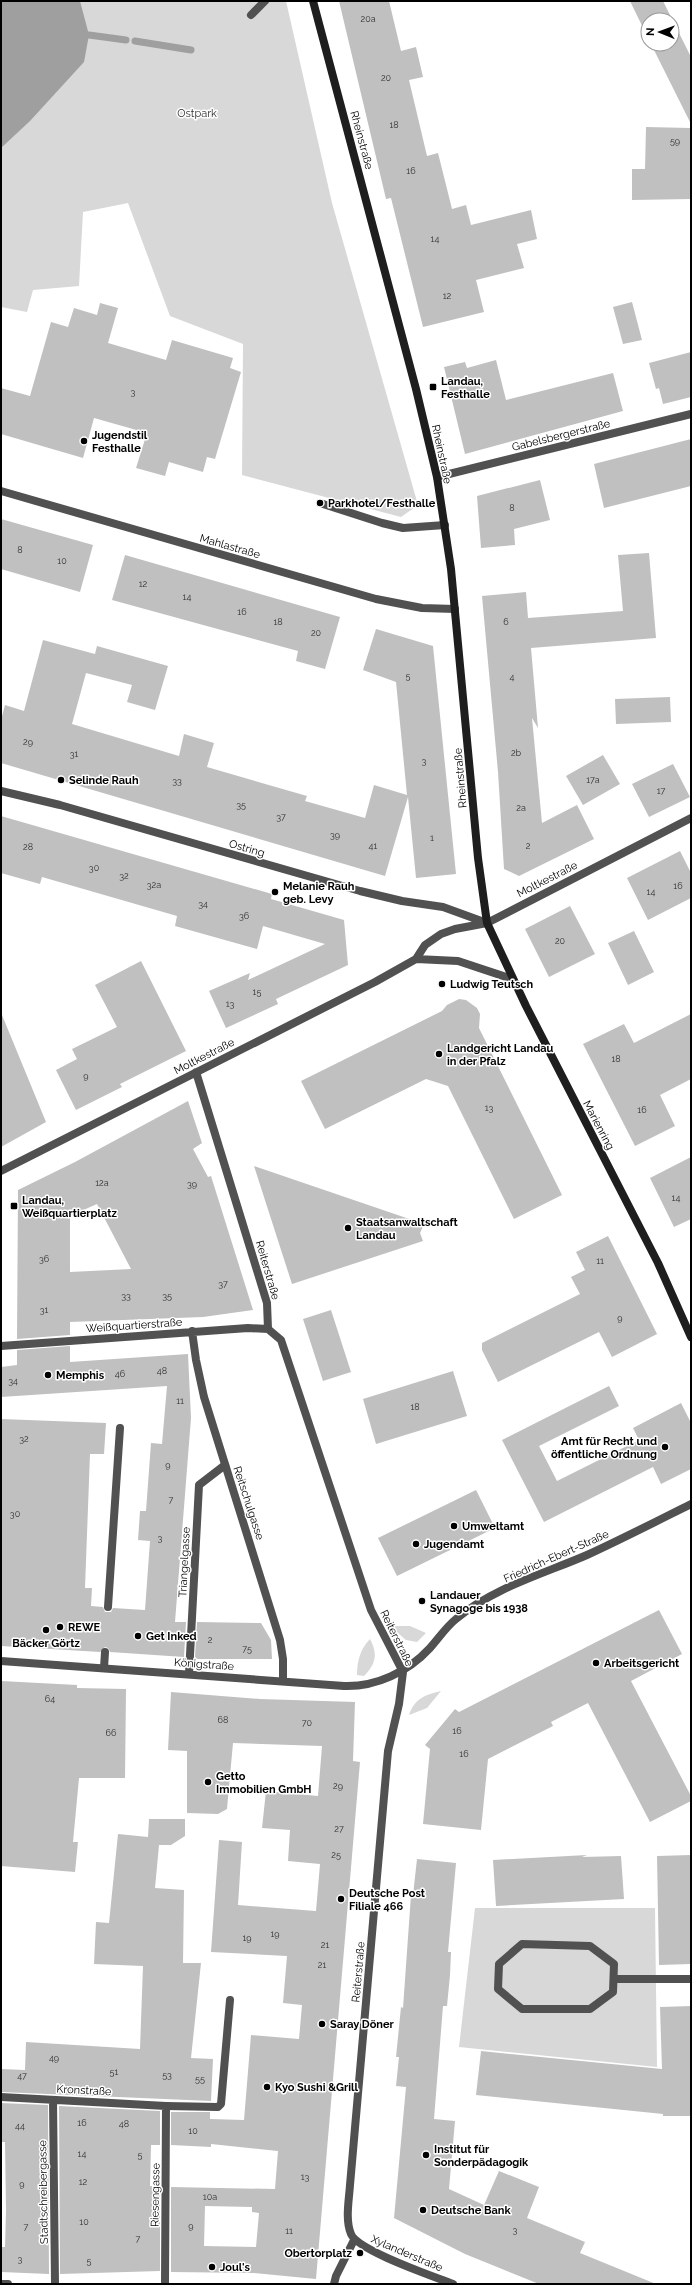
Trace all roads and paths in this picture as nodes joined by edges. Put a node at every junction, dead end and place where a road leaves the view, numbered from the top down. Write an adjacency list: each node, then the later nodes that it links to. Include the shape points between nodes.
1 (265, 1): 3 (street)
2 (313, 1): 5 (main road, Rheinstraße, via 418,396)
3 (251, 15)
4 (691, 414): 5 (street, Gabelsbergerstraße)
5 (437, 477): 8 (main road, Rheinstraße)
6 (1, 491): 9 (street, Mahlastraße, via 376,599 422,608)
7 (320, 503): 8 (street, via 403,528)
8 (445, 525): 9 (main road, Rheinstraße)
9 (455, 609): 12 (main road, Rheinstraße, via 477,846)
10 (1, 791): 12 (street, Ostring, via 60,805 360,891 443,908)
11 (691, 818): 12 (street, Moltkestraße)
12 (488, 923): 13 (street, Moltkestraße, via 441,934 425,945); 14 (main road, Marienring)
13 (416, 959): 14 (street, Moltkestraße, via 458,961); 15 (street, Moltkestraße)
14 (512, 979): 19 (main road, Marienring, via 658,1263)
15 (196, 1072): 16 (street, Moltkestraße); 17 (street, Reiterstraße, via 267,1303)
16 (1, 1171)
17 (268, 1329): 18 (street, Weißquartierstraße); 28 (street, Reiterstraße, via 277,1335 284,1347 371,1610)
18 (192, 1331): 20 (street, Weißquartierstraße); 22 (street, Reitschulgasse, via 204,1398)
19 (691, 1337)
20 (1, 1346)
21 (120, 1428): 24 (street)
22 (225, 1465): 29 (street, Triangelgasse, via 199,1485); 30 (street, Reitschulgasse, via 280,1640)
23 (691, 1504): 28 (street, Friedrich-Ebert-Straße, via 586,1555 536,1574 479,1603 456,1619 429,1649)
24 (108, 1607)
25 (105, 1652): 27 (street)
26 (1, 1661): 27 (street, Königstraße)
27 (104, 1668): 29 (street, Königstraße)
28 (403, 1672): 30 (street, Königstraße, via 354,1686); 37 (street, Reiterstraße, via 399,1704 388,1751 350,2185 349,2227)
29 (189, 1674): 30 (street, Königstraße)
30 (283, 1681)
31 (615, 1979): 31 (street, via 614,1964 590,1946 522,1944 499,1964 498,1989 522,2009 590,2009 613,1992); 32 (street)
32 (691, 1979)
33 (230, 2000): 36 (street, Kronstraße, via 221,2104 208,2108)
34 (1, 2097): 35 (street, Kronstraße)
35 (53, 2100): 36 (street, Kronstraße); 40 (street, Stadtschreibergasse)
36 (166, 2106): 41 (street, Riesengasse)
37 (354, 2240): 42 (street); 43 (street, Xylanderstraße, via 368,2250)
38 (1, 2284): 39 (street)
39 (8, 2284)
40 (55, 2284)
41 (165, 2284)
42 (334, 2284)
43 (453, 2284)

